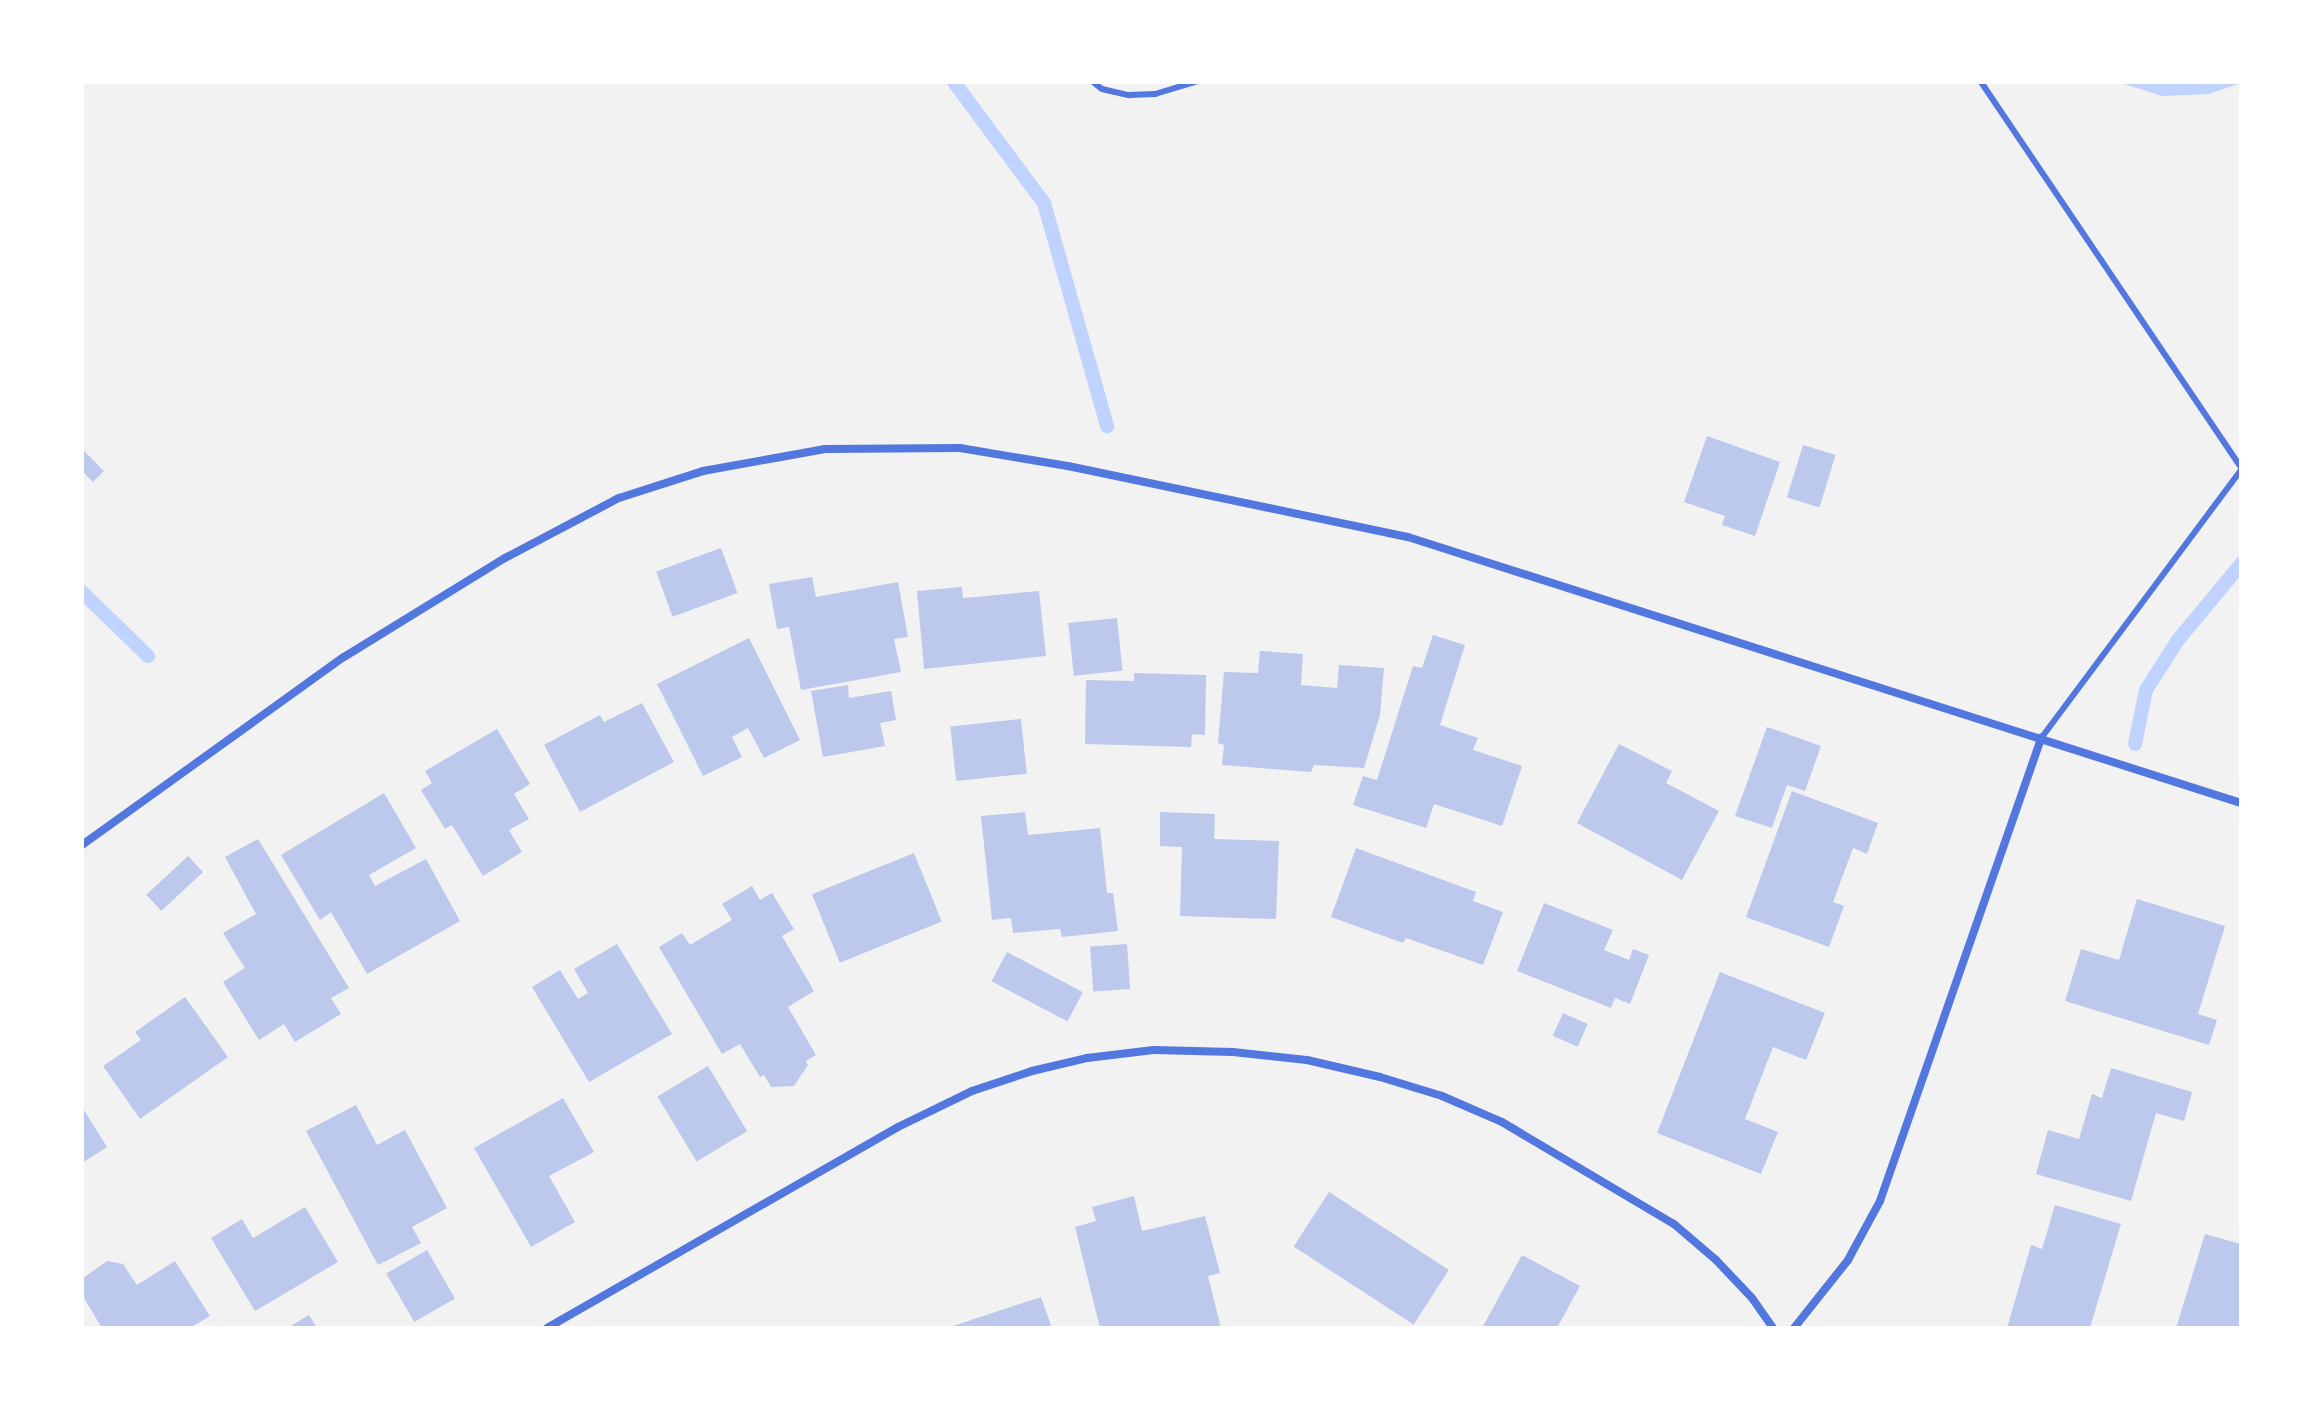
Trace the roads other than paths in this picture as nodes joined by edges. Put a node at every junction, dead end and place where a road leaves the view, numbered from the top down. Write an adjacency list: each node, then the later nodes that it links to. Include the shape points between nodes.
1 (1093, 82): 2 (lane, via 1129,95 1155,94)
2 (1195, 82)
3 (1981, 82): 4 (lane)
4 (2241, 469): 5 (lane)
5 (2042, 737): 6 (street); 7 (street, via 1408,537 960,448 825,449 703,471 619,498 505,558 344,657); 10 (street, via 1880,1201 1848,1260)
6 (2241, 803)
7 (82, 845)
8 (547, 1328): 9 (street, via 898,1127 972,1091 1087,1058 1154,1050 1307,1060 1405,1085 1502,1122 1674,1224 1752,1298)
9 (1773, 1328)
10 (1794, 1328)

